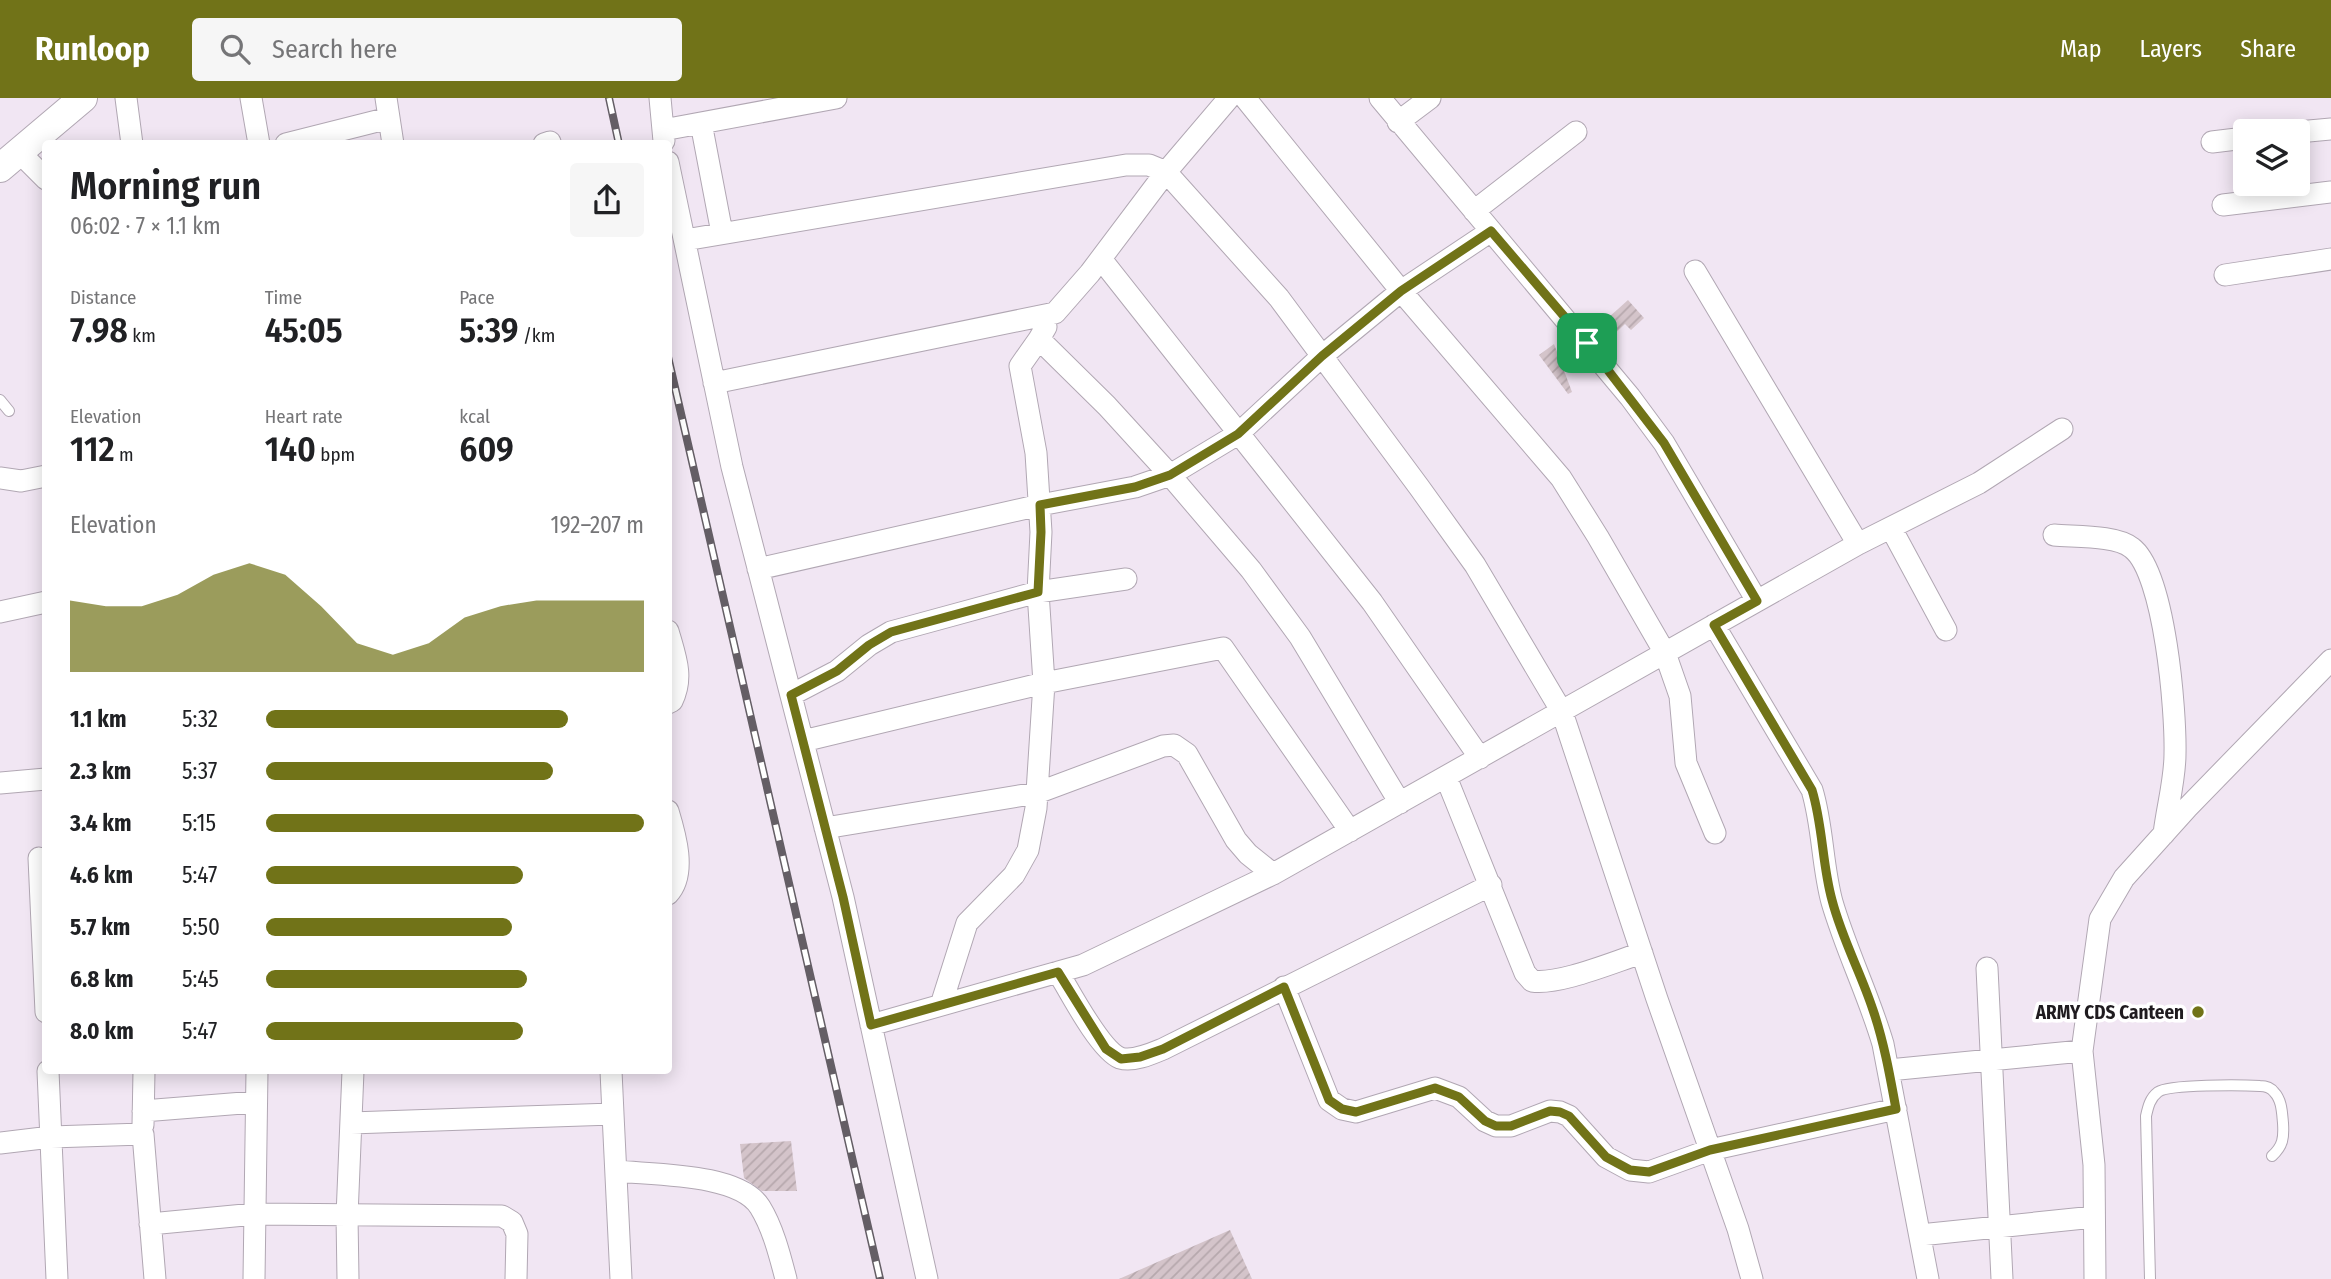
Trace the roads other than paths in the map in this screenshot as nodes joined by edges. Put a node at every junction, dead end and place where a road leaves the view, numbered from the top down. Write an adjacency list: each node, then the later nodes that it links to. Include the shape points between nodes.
1 (125, 98): 18 (street)
2 (251, 98): 19 (street)
3 (836, 98): 12 (street)
4 (1228, 98): 24 (street)
5 (1245, 98): 37 (street)
6 (1380, 98): 11 (street)
7 (1430, 98): 11 (street)
8 (78, 100): 23 (main road)
9 (663, 100): 16 (street)
10 (388, 108): 20 (street); 21 (street)
11 (1398, 122): 29 (street)
12 (701, 123): 16 (street); 31 (street)
13 (2331, 129): 14 (street)
14 (2310, 131)
15 (1576, 132): 29 (street)
16 (664, 137)
17 (2233, 139): 22 (street)
18 (131, 140)
19 (258, 140)
20 (297, 140)
21 (392, 140)
22 (2212, 142)
23 (10, 160): 25 (street)
24 (1166, 172): 31 (street, via 1149,165 1126,165); 33 (street); 40 (street, via 1279,298)
25 (42, 177)
26 (672, 180): 32 (street)
27 (2331, 191): 28 (street)
28 (2223, 205)
29 (1474, 211): 30 (street)
30 (1491, 231): 37 (street); 56 (street, via 1657,434)
31 (722, 233): 32 (street)
32 (685, 240): 41 (street)
33 (1101, 259): 38 (street); 45 (street)
34 (2331, 259): 36 (street)
35 (1695, 271): 52 (street)
36 (2225, 275)
37 (1401, 291): 40 (street); 62 (street, via 1561,478)
38 (1055, 313): 39 (street); 41 (street)
39 (1039, 339): 46 (street); 49 (street, via 1020,366)
40 (1322, 356): 45 (street); 67 (street, via 1475,565)
41 (714, 383): 53 (street)
42 (0, 400): 43 (lane)
43 (9, 411)
44 (2062, 429): 50 (street, via 1979,483)
45 (1238, 434): 46 (street); 69 (street, via 1372,601)
46 (1170, 475): 49 (street, via 1135,487); 74 (street, via 1251,570 1300,637)
47 (42, 477): 48 (street, via 21,481)
48 (0, 478)
49 (1040, 505): 53 (street); 55 (street)
50 (1891, 528): 52 (street); 60 (street)
51 (2054, 535): 79 (street, via 2131,546 2142,558 2154,586 2169,665 2175,755)
52 (1858, 544): 56 (street)
53 (758, 569): 65 (street)
54 (1126, 579): 55 (street)
55 (1038, 592): 64 (street); 65 (street, via 891,632 837,671)
56 (1757, 601): 59 (street)
57 (42, 604): 58 (street)
58 (0, 612)
59 (1714, 625): 62 (street); 93 (street, via 1812,790 1832,899 1873,1009)
60 (1947, 630)
61 (672, 646): 66 (street, via 680,676)
62 (1665, 653): 67 (street); 78 (street, via 1680,696 1686,763)
63 (2331, 660): 79 (street)
64 (1044, 683): 68 (street); 73 (street); 77 (street, via 1223,648)
65 (791, 695): 68 (street)
66 (672, 701)
67 (1562, 712): 69 (street); 85 (street)
68 (803, 741): 76 (street)
69 (1480, 758): 70 (street)
70 (1446, 777): 74 (street); 82 (street)
71 (42, 779): 72 (street)
72 (0, 783)
73 (1037, 793): 76 (street); 81 (street, via 1174,745 1187,754 1236,840); 89 (street, via 1028,850 1014,875 967,923)
74 (1400, 803): 77 (street)
75 (672, 824): 83 (street, via 677,866)
76 (825, 828): 90 (street)
77 (1350, 831): 81 (street)
78 (1715, 833)
79 (2164, 834): 91 (street, via 2124,878 2100,919)
80 (39, 858): 84 (street)
81 (1273, 874): 87 (street, via 1083,965)
82 (1491, 885): 85 (street, via 1532,981 1557,980); 88 (street)
83 (672, 889)
84 (42, 924)
85 (1642, 953): 107 (street)
86 (1987, 968): 92 (street)
87 (1058, 972): 88 (street, via 1106,1049 1121,1059 1163,1049); 89 (street)
88 (1284, 987): 107 (street, via 1329,1100 1342,1109 1356,1112 1435,1088 1459,1097 1496,1126 1511,1126 1550,1111 1569,1116 1606,1157 1630,1170 1649,1172)
89 (941, 1005): 90 (street)
90 (871, 1025): 123 (street)
91 (2082, 1051): 92 (street); 112 (street, via 2094,1165)
92 (1993, 1060): 93 (street); 114 (street)
93 (1889, 1070): 100 (street)
94 (48, 1074): 105 (street)
95 (144, 1074): 101 (street)
96 (257, 1074): 99 (street)
97 (353, 1074): 103 (street)
98 (611, 1074): 102 (street)
99 (256, 1102): 101 (street); 110 (street)
100 (1896, 1109): 107 (street); 115 (street)
101 (143, 1111): 104 (street)
102 (613, 1114): 103 (street); 109 (street)
103 (351, 1123): 111 (street)
104 (143, 1134): 105 (street); 113 (street)
105 (51, 1137): 106 (street); 116 (street)
106 (0, 1143)
107 (1710, 1150): 124 (street)
108 (2272, 1156): 128 (lane, via 2284,1141 2280,1101 2274,1091 2263,1086 2236,1086 2168,1088 2157,1093 2146,1116)
109 (616, 1171): 121 (street); 122 (street, via 721,1181 739,1189 759,1205)
110 (255, 1214): 111 (street); 113 (street); 118 (street)
111 (347, 1216): 119 (street); 120 (street, via 502,1216 512,1222 517,1234)
112 (2094, 1217): 114 (street); 127 (street)
113 (150, 1224): 117 (street)
114 (2000, 1227): 115 (street); 126 (street)
115 (1920, 1235): 125 (street)
116 (57, 1279)
117 (155, 1279)
118 (254, 1279)
119 (348, 1279)
120 (516, 1279)
121 (621, 1279)
122 (786, 1279)
123 (927, 1279)
124 (1752, 1279)
125 (1928, 1279)
126 (2002, 1279)
127 (2095, 1279)
128 (2150, 1279)

